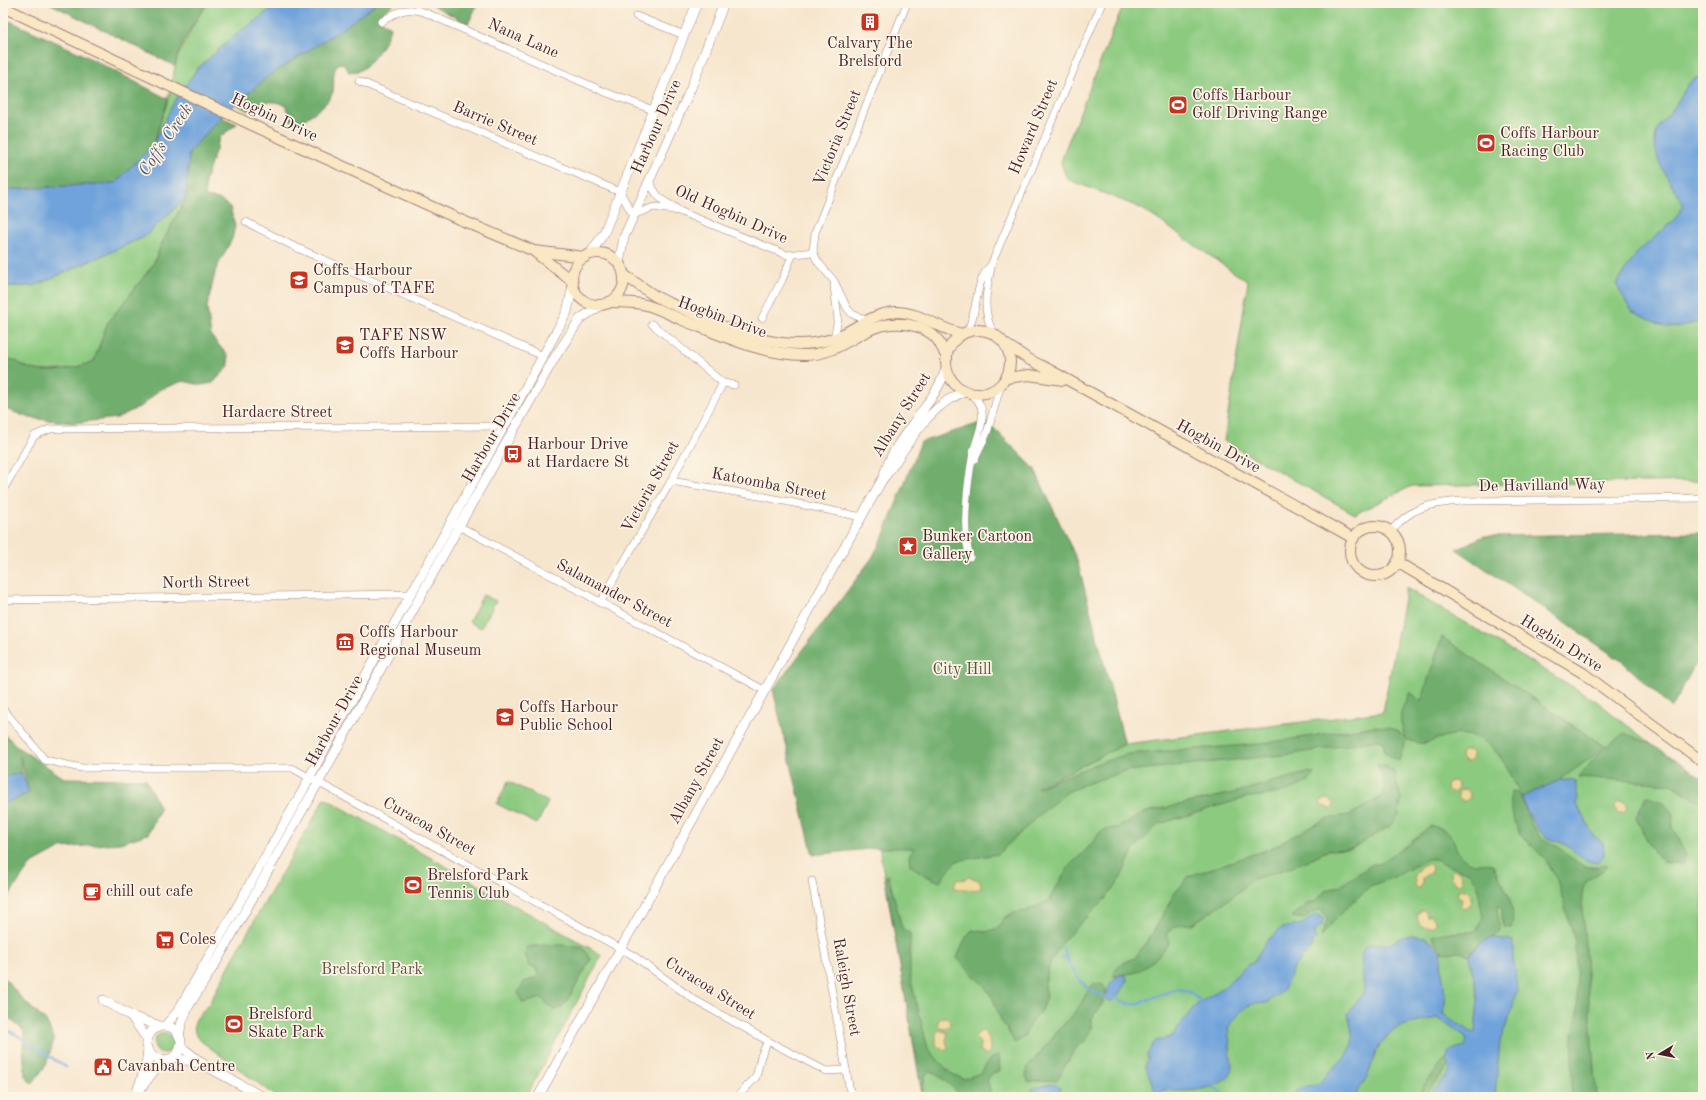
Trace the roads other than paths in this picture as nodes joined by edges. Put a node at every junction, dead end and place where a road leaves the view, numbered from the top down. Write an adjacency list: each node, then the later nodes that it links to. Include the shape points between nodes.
1 (697, 3): 8 (street, Harbour Drive)
2 (724, 3): 11 (street, Harbour Drive, via 691,88)
3 (907, 3): 17 (street, Victoria Street, via 815,233)
4 (1102, 3): 21 (street, Howard Street)
5 (3, 7): 16 (main road, Hogbin Drive, via 371,180)
6 (636, 16): 8 (street)
7 (381, 22): 10 (street, Nana Lane, via 397,12 412,8 605,92)
8 (684, 35): 10 (street, Harbour Drive)
9 (359, 81): 12 (street, Barrie Street)
10 (653, 110): 12 (street, Harbour Drive)
11 (648, 182): 13 (street, Old Hogbin Drive, via 654,186 656,194 662,200 675,206); 14 (street, Harbour Drive)
12 (620, 192): 14 (street); 18 (street, Harbour Drive, via 604,233)
13 (679, 211): 14 (street, via 654,207); 19 (street, Old Hogbin Drive)
14 (633, 215): 20 (street, Harbour Drive, via 622,242)
15 (246, 222): 33 (street, via 300,249)
16 (534, 251): 18 (main road, Hogbin Drive); 24 (main road, Hogbin Drive)
17 (813, 252): 19 (street, Old Hogbin Drive); 23 (street)
18 (587, 256): 20 (main road, via 606,254); 24 (main road, via 575,267)
19 (792, 256): 26 (street)
20 (619, 263): 22 (main road)
21 (992, 263): 29 (street, Howard Street, via 981,280 973,316); 30 (street, Howard Street, via 986,308 989,324)
22 (624, 275): 25 (main road, via 621,291); 31 (main road, Hogbin Drive, via 667,302 754,337 804,344)
23 (834, 281): 27 (street, via 847,308 852,314); 31 (street, via 838,319)
24 (573, 284): 25 (main road, via 581,298 587,302); 33 (street, Harbour Drive, via 567,312)
25 (605, 303): 34 (main road, Hogbin Drive, via 626,302 650,306 740,344 792,354 825,353 846,345 875,328 906,324 926,331 936,338); 47 (street, Harbour Drive, via 580,319 568,335)
26 (762, 318)
27 (866, 320): 29 (main road, Hogbin Drive, via 884,314 905,313 926,319 944,330); 31 (main road, Hogbin Drive)
28 (652, 324): 37 (street)
29 (964, 333): 30 (main road, via 981,330); 34 (main road, via 949,349)
30 (995, 335): 32 (main road)
31 (834, 338)
32 (1005, 344): 35 (main road, via 1010,361); 36 (main road, Hogbin Drive)
33 (543, 356): 40 (street, Harbour Drive)
34 (947, 362): 39 (main road, via 954,382); 42 (street, Albany Street, via 934,396 909,426 888,462)
35 (1003, 381): 36 (main road, Hogbin Drive, via 1028,376); 39 (main road, via 992,390 982,393); 41 (street, via 987,433)
36 (1068, 381): 49 (main road, Hogbin Drive)
37 (723, 383): 38 (street); 43 (street, Victoria Street)
38 (734, 385)
39 (969, 392): 41 (street, via 977,399 982,412); 42 (street, Albany Street, via 951,397 932,414 918,429)
40 (505, 426): 44 (street, Hardacre Street, via 50,429 34,436); 47 (street, Harbour Drive)
41 (972, 464): 50 (street, via 966,539)
42 (882, 480): 46 (street, Albany Street)
43 (671, 481): 46 (street, Katoomba Street); 54 (street, Victoria Street)
44 (3, 490)
45 (1703, 498): 48 (street, De Havilland Way, via 1434,503 1402,519)
46 (862, 517): 55 (street, Albany Street)
47 (455, 524): 52 (street, Harbour Drive); 54 (street, Salamander Street); 59 (street, Harbour Drive)
48 (1390, 532): 49 (main road, via 1378,526 1370,526 1362,529); 51 (main road, via 1398,541 1400,550)
49 (1353, 538): 51 (main road, via 1350,557 1358,570 1365,575 1381,576 1389,572)
50 (970, 557)
51 (1397, 562): 57 (main road, Hogbin Drive, via 1583,673)
52 (410, 594): 53 (street, North Street); 58 (street, Harbour Drive)
53 (3, 600)
54 (600, 603): 55 (street, Salamander Street)
55 (764, 690): 61 (street, Albany Street)
56 (3, 709): 58 (street, Curacoa Street, via 45,760 81,768 282,767 292,768)
57 (1703, 762)
58 (310, 777): 59 (street, Curacoa Street); 64 (street, Harbour Drive, via 178,1011)
59 (318, 782): 61 (street, Curacoa Street); 66 (street, Harbour Drive, via 222,953 188,1007 181,1025)
60 (812, 881): 72 (street, Raleigh Street)
61 (621, 949): 67 (street, Curacoa Street, via 693,999); 75 (street, Albany Street)
62 (103, 1000): 63 (street)
63 (131, 1016): 64 (street); 65 (street)
64 (163, 1026): 65 (street, via 152,1031); 66 (street, via 174,1029)
65 (147, 1040): 68 (street)
66 (180, 1041): 69 (street); 71 (street)
67 (768, 1041): 72 (street, Curacoa Street, via 826,1071); 76 (street, via 760,1056 756,1077)
68 (148, 1049): 70 (street, via 154,1056); 73 (street, via 146,1066)
69 (173, 1057): 70 (street); 71 (street)
70 (163, 1060): 73 (street)
71 (206, 1066): 74 (street)
72 (846, 1070): 77 (street, Raleigh Street)
73 (135, 1096)
74 (263, 1097)
75 (538, 1097)
76 (737, 1097)
77 (851, 1097)

